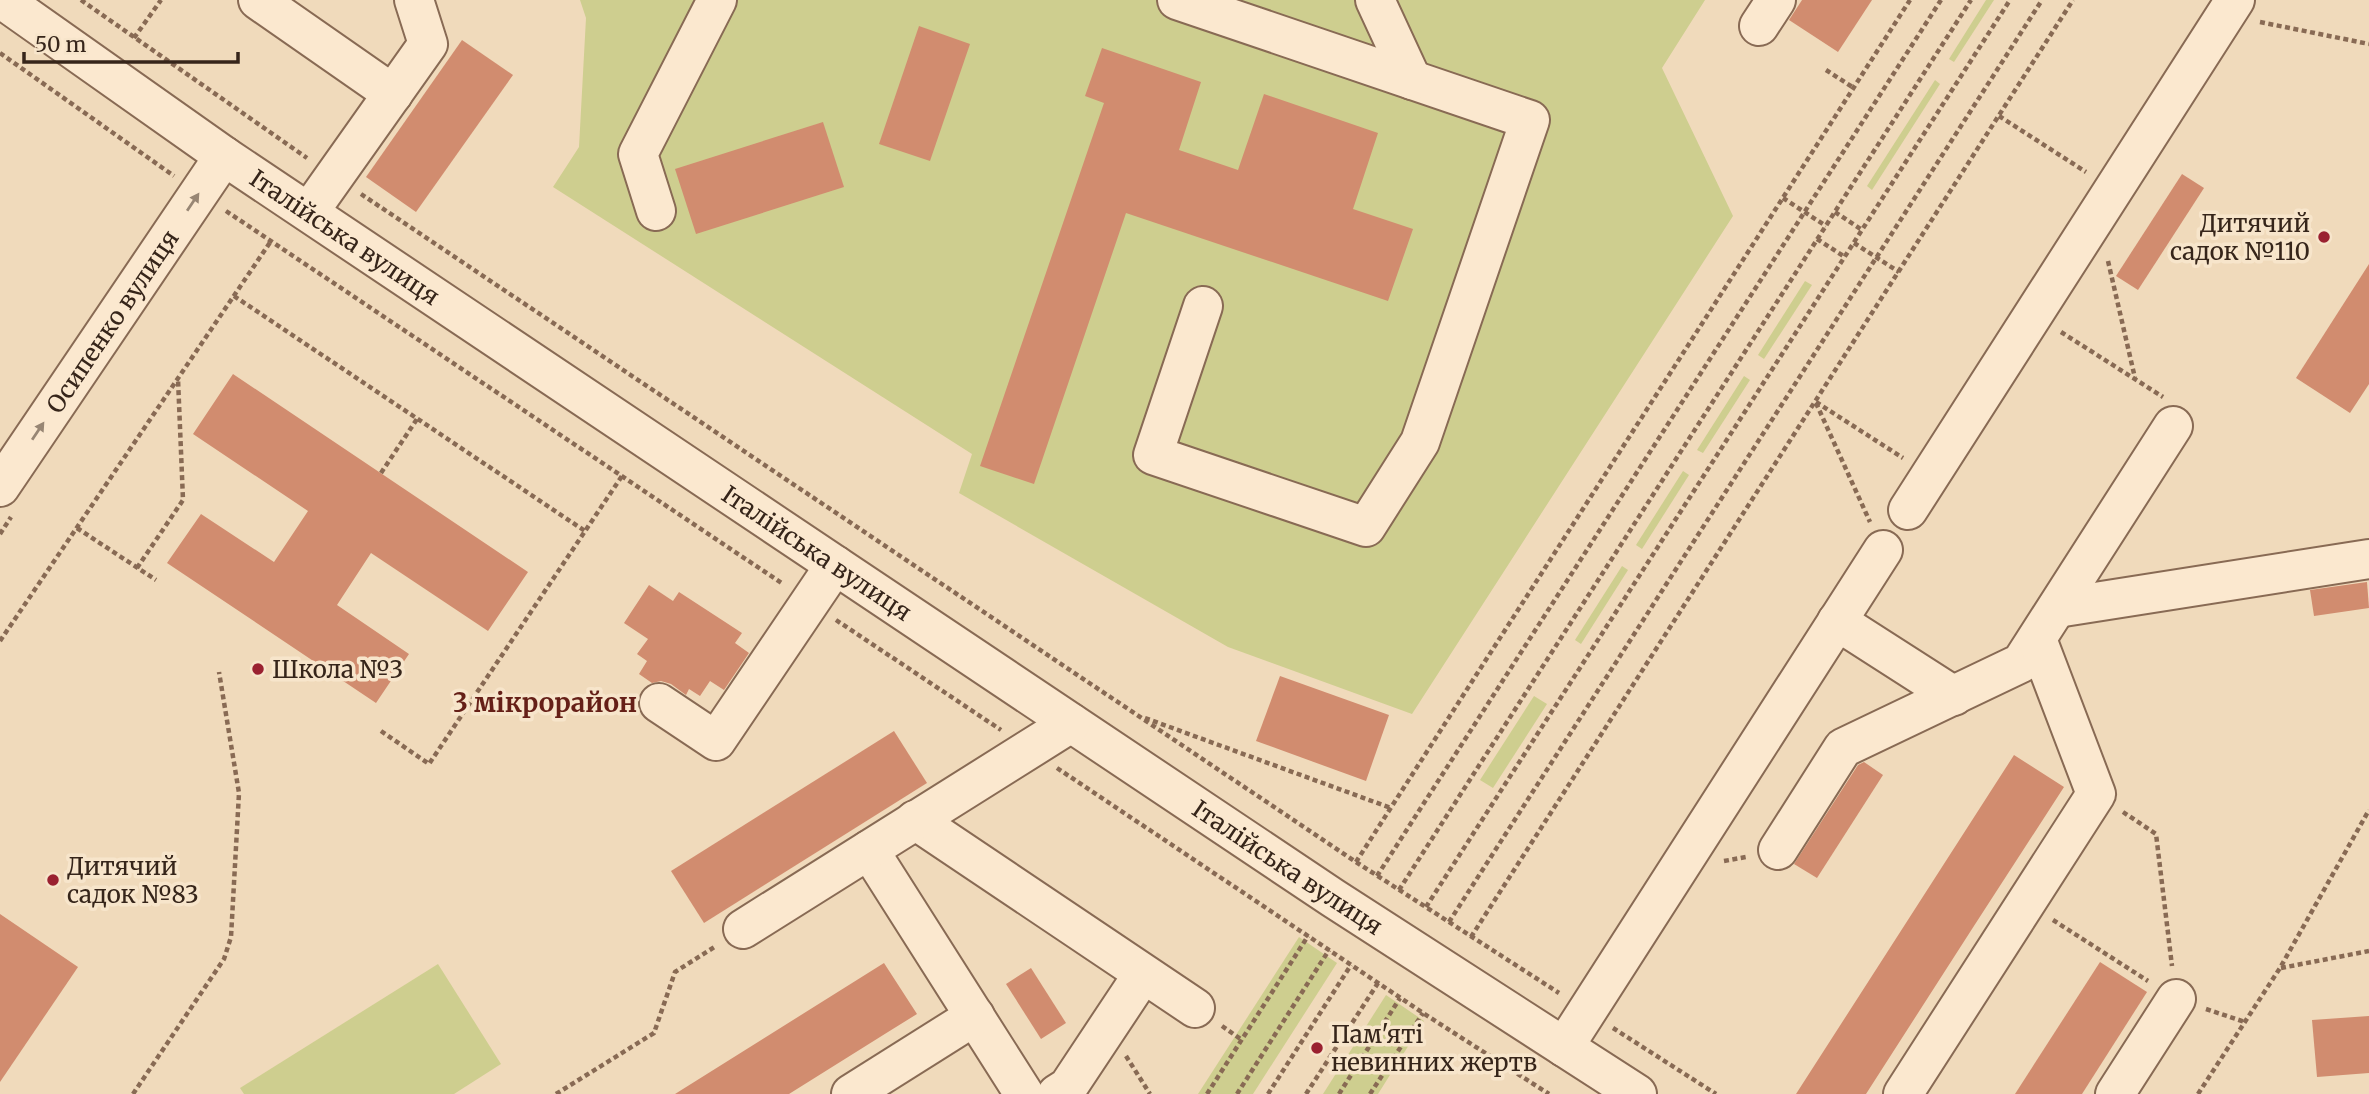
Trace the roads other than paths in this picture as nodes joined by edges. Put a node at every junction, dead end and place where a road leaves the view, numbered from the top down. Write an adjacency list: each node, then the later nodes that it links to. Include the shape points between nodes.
1 (3, 0): 10 (street, Італійська вулиця)
2 (258, 0): 9 (street)
3 (414, 0): 9 (street, via 428,44)
4 (717, 0): 11 (street, via 638,154)
5 (1177, 0): 8 (street)
6 (1375, 0): 8 (street)
7 (2230, 8): 16 (street)
8 (1412, 80): 13 (street, via 1530,120 1420,442 1366,527 1153,455)
9 (393, 94): 12 (street)
10 (224, 156): 12 (street, Італійська вулиця); 15 (street, Осипенко вулиця, one-way to 10)
11 (656, 211)
12 (309, 212): 19 (street, Італійська вулиця)
13 (1203, 306)
14 (2170, 413): 21 (street)
15 (0, 487)
16 (1908, 510)
17 (1882, 550): 20 (street)
18 (2369, 559): 21 (street)
19 (835, 565): 23 (street, via 716,741); 24 (street, Італійська вулиця)
20 (1837, 621): 22 (street); 33 (street)
21 (2047, 624): 22 (street, via 2021,663); 38 (street, via 2096,794)
22 (1954, 695): 27 (street, via 1843,748)
23 (659, 702)
24 (1071, 723): 25 (street); 33 (street, Італійська вулиця)
25 (915, 820): 26 (street); 29 (street)
26 (869, 850): 28 (street); 32 (street)
27 (1778, 850)
28 (743, 929)
29 (1143, 974): 31 (street); 36 (street, via 1068,1087)
30 (2176, 999): 39 (street)
31 (1195, 1008)
32 (975, 1016): 34 (street); 35 (street)
33 (1564, 1047): 37 (street, Італійська вулиця)
34 (851, 1094)
35 (1024, 1094)
36 (1057, 1094)
37 (1637, 1094)
38 (1903, 1094)
39 (2115, 1094)

